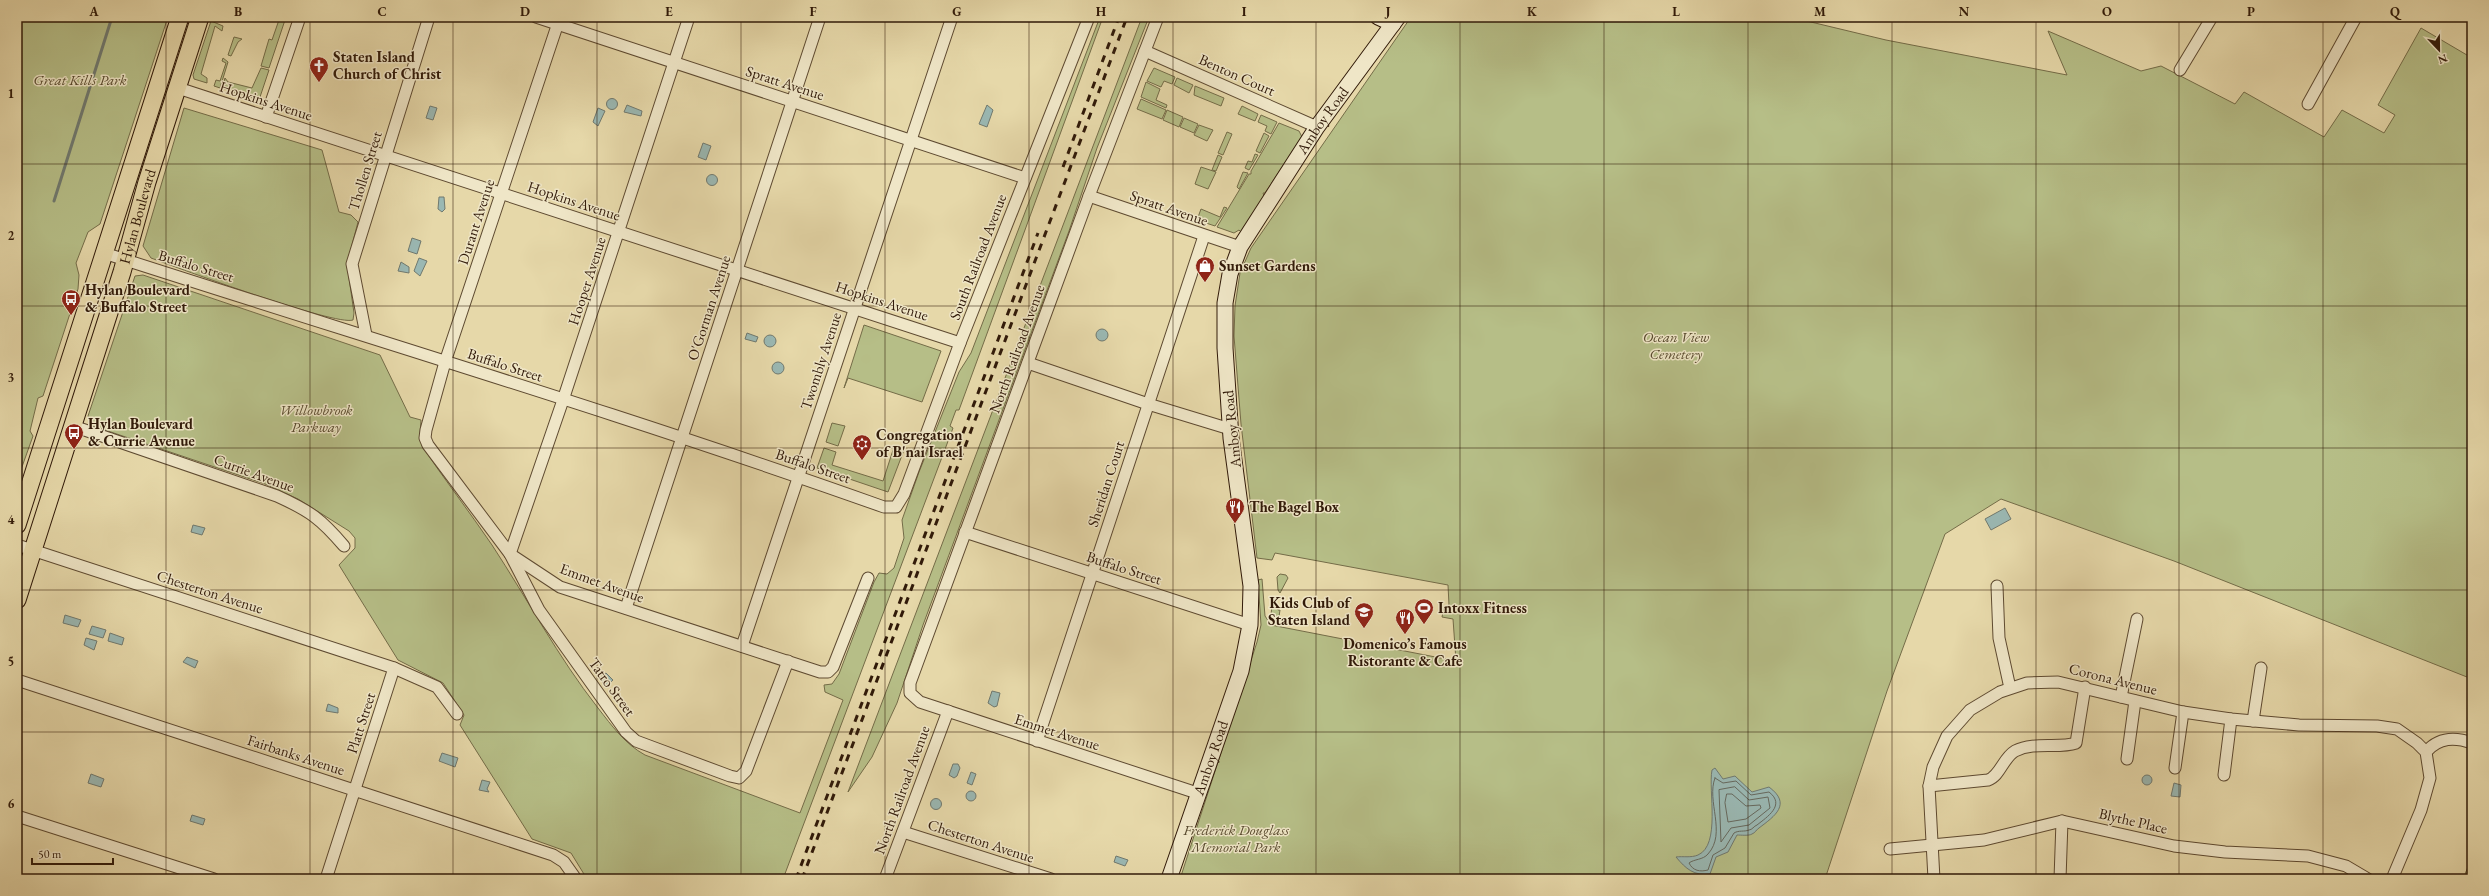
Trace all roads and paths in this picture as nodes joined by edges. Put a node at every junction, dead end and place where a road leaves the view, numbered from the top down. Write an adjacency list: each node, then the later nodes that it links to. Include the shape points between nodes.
1 (180, 17): 32 (main road, Hylan Boulevard)
2 (200, 17): 19 (main road, Hylan Boulevard)
3 (300, 17): 22 (street)
4 (429, 17): 25 (street, Thollen Street)
5 (536, 17): 14 (street, Spratt Avenue)
6 (689, 17): 17 (street, Hooper Avenue)
7 (820, 17): 20 (street, O'Gorman Avenue)
8 (952, 17): 24 (street, Twombly Avenue)
9 (1089, 17): 26 (street, South Railroad Avenue)
10 (1158, 17): 16 (street, North Railroad Avenue)
11 (1378, 17): 15 (main road)
12 (2212, 17): 18 (street)
13 (2356, 17): 21 (street)
14 (559, 20): 17 (street, Spratt Avenue); 27 (street, Durant Avenue)
15 (1396, 21): 23 (main road, Amboy Road)
16 (1145, 51): 23 (street, Benton Court); 28 (street, North Railroad Avenue)
17 (674, 62): 20 (street, Spratt Avenue); 29 (street, Hooper Avenue)
18 (2180, 70)
19 (178, 88): 22 (street, Hopkins Avenue); 33 (main road, Hylan Boulevard, via 147,182)
20 (791, 100): 24 (street, Spratt Avenue); 34 (street, O'Gorman Avenue)
21 (2308, 104)
22 (266, 117): 25 (street, Hopkins Avenue)
23 (1317, 127): 31 (main road, Amboy Road)
24 (911, 140): 26 (street, Spratt Avenue); 35 (street, Twombly Avenue)
25 (385, 157): 27 (street, Hopkins Avenue); 36 (street, Thollen Street, via 352,264)
26 (1025, 178): 37 (street, South Railroad Avenue)
27 (501, 193): 29 (street, Hopkins Avenue); 38 (street, Durant Avenue)
28 (1089, 196): 30 (street, Spratt Avenue); 39 (street, North Railroad Avenue)
29 (619, 231): 34 (street, Hopkins Avenue); 40 (street, Hooper Avenue)
30 (1204, 236): 31 (street, Spratt Avenue); 41 (street, Sheridan Court)
31 (1240, 247): 43 (main road, Amboy Road, via 1230,274 1225,303)
32 (104, 253): 33 (street, Buffalo Street); 48 (main road, Hylan Boulevard)
33 (126, 260): 36 (street, Buffalo Street); 42 (main road, Hylan Boulevard)
34 (737, 270): 35 (street, Hopkins Avenue); 45 (street, O'Gorman Avenue)
35 (855, 308): 37 (street, Hopkins Avenue); 46 (street, Twombly Avenue)
36 (366, 335): 38 (street, Buffalo Street)
37 (960, 343): 47 (street, South Railroad Avenue, via 904,494)
38 (445, 362): 40 (street, Buffalo Street); 44 (street, Durant Avenue)
39 (1028, 363): 41 (street); 49 (street, North Railroad Avenue)
40 (563, 400): 45 (street, Buffalo Street); 52 (street, Hooper Avenue)
41 (1148, 404): 43 (street); 53 (street, Sheridan Court)
42 (73, 426): 50 (street, Currie Avenue, via 277,496 306,509 328,527); 51 (main road, Hylan Boulevard)
43 (1230, 429): 59 (main road, Amboy Road, via 1251,586)
44 (425, 438): 52 (street, Emmet Avenue, via 432,452)
45 (681, 439): 46 (street, Buffalo Street); 57 (street, O'Gorman Avenue)
46 (798, 477): 47 (street, Buffalo Street, via 884,507); 60 (street, Twombly Avenue)
47 (896, 507)
48 (17, 525)
49 (965, 532): 53 (street, Buffalo Street); 67 (street, North Railroad Avenue, via 910,683)
50 (344, 546)
51 (25, 548): 56 (main road, Hylan Boulevard); 62 (street, Chesterton Avenue)
52 (510, 554): 57 (street, Emmet Avenue, via 560,587); 61 (street, Tatro Street, via 539,610 626,732 636,741 740,778 746,771)
53 (1092, 573): 59 (street, Buffalo Street); 75 (street, Sheridan Court)
54 (868, 578): 61 (street, Emmet Avenue, via 833,666 828,672)
55 (1997, 586): 66 (street, via 1999,638)
56 (17, 600)
57 (626, 608): 60 (street, Emmet Avenue)
58 (2136, 619): 68 (street)
59 (1250, 625): 83 (main road, Amboy Road, via 1241,671)
60 (742, 646): 61 (street, Emmet Avenue)
61 (788, 661)
62 (394, 668): 72 (street, via 437,687); 82 (street, Platt Street)
63 (2261, 668): 74 (street)
64 (17, 680): 82 (street, Fairbanks Avenue)
65 (2085, 687): 66 (street, Corona Avenue, via 2058,682 2027,683); 68 (street, Corona Avenue); 81 (street, via 2076,744 2041,745 2015,751 2004,761 1993,778 1988,780)
66 (2010, 688): 81 (street, Corona Avenue, via 1984,700 1957,723 1940,750)
67 (910, 693): 70 (street, Emmet Avenue, via 920,702)
68 (2121, 697): 69 (street, Corona Avenue)
69 (2135, 701): 71 (street, Corona Avenue); 78 (street)
70 (948, 711): 75 (street, Emmet Avenue); 86 (street, North Railroad Avenue)
71 (2183, 712): 73 (street, Corona Avenue); 79 (street)
72 (457, 714)
73 (2231, 719): 74 (street, Corona Avenue); 80 (street)
74 (2253, 721): 77 (street, Corona Avenue, via 2299,726 2377,726 2397,729)
75 (1037, 741): 83 (street, Emmet Avenue)
76 (2472, 743): 77 (street, via 2452,738 2433,744)
77 (2426, 752): 98 (street, via 2430,778 2428,790)
78 (2127, 759)
79 (2176, 768)
80 (2224, 775)
81 (1930, 786): 87 (street, Corona Avenue)
82 (355, 790): 90 (street, Platt Street); 91 (street, Fairbanks Avenue, via 553,855 564,862)
83 (1197, 794): 94 (main road, Amboy Road)
84 (17, 816): 89 (street)
85 (2062, 821): 87 (street, Blythe Place, via 1984,840); 96 (street); 97 (street, Blythe Place, via 2174,846 2225,852 2308,856 2346,866)
86 (903, 832): 92 (street, North Railroad Avenue); 93 (street, Chesterton Avenue)
87 (1933, 845): 88 (street, Blythe Place); 95 (street, Corona Avenue)
88 (1890, 849)
89 (214, 879)
90 (326, 879)
91 (576, 879)
92 (885, 879)
93 (1051, 879)
94 (1169, 879)
95 (1934, 879)
96 (2060, 879)
97 (2368, 879)
98 (2392, 879)

